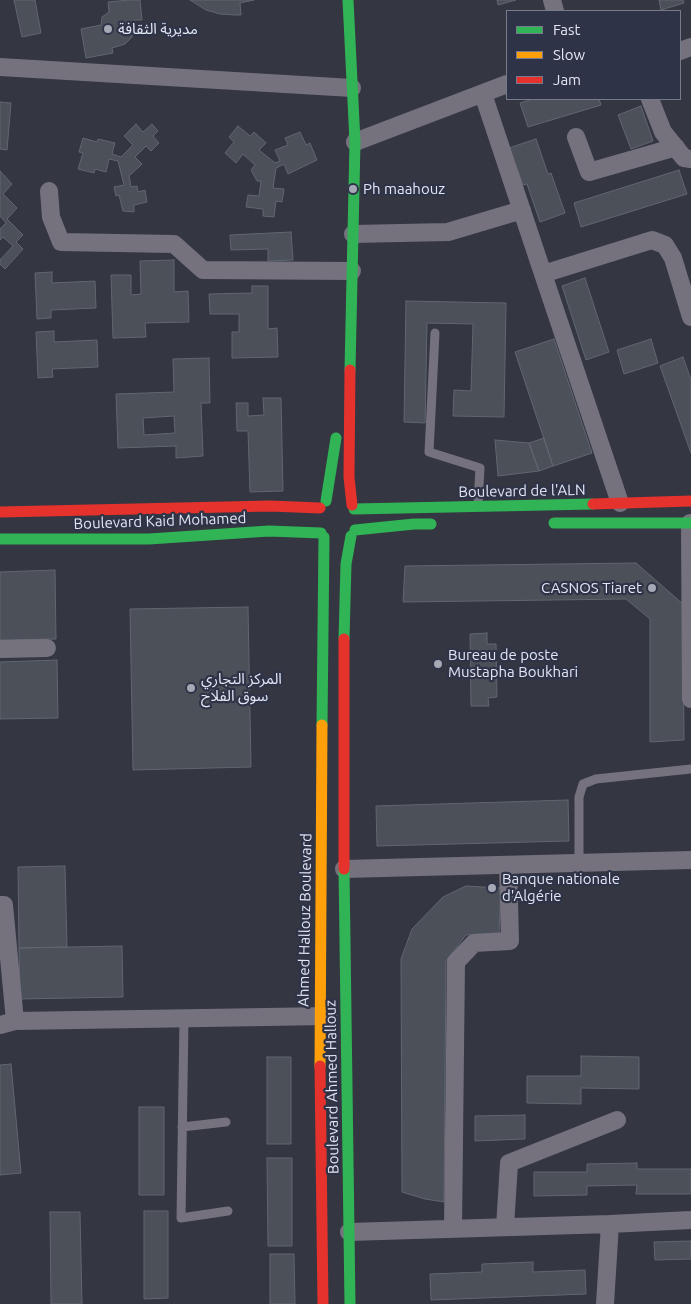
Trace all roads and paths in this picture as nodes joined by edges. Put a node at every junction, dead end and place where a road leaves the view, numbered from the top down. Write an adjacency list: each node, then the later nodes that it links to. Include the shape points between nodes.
1 (348, 0): 4 (main road)
2 (0, 67): 4 (street)
3 (506, 84): 5 (street)
4 (352, 88): 8 (main road)
5 (483, 94): 8 (street); 12 (street)
6 (650, 100): 9 (street, via 663,132)
7 (576, 137): 9 (street, via 589,172)
8 (354, 142): 13 (main road)
9 (676, 147): 10 (street, via 684,158)
10 (691, 159)
11 (49, 191): 14 (street, via 51,218 61,242 174,244 203,270)
12 (522, 210): 13 (street, via 448,232); 15 (street)
13 (353, 234): 14 (main road)
14 (352, 271): 18 (main road)
15 (543, 274): 16 (street, via 652,240 665,245 673,258); 21 (street)
16 (691, 317)
17 (435, 333): 24 (lane, via 429,452 480,468)
18 (350, 339): 19 (main road); 29 (main road)
19 (349, 477): 22 (main road); 23 (main road, via 367,494)
20 (691, 501): 21 (main road, Boulevard de l'ALN)
21 (620, 503): 24 (main road, Boulevard de l'ALN)
22 (353, 507): 23 (main road, Boulevard de l'ALN); 29 (main road, via 358,519); 29 (main road, Boulevard de l'ALN, via 343,499 331,499)
23 (396, 507): 24 (main road, Boulevard de l'ALN)
24 (478, 507)
25 (0, 512): 29 (main road, Boulevard Kaid Mohamed, via 270,506)
26 (690, 523): 28 (main road); 33 (street)
27 (444, 524): 29 (main road)
28 (542, 524)
29 (330, 527): 30 (main road, Boulevard Kaid Mohamed, via 149,539); 38 (main road, via 346,564); 41 (main road, Ahmed Hallouz Boulevard)
30 (0, 540)
31 (0, 648): 32 (street)
32 (47, 648)
33 (691, 699)
34 (691, 769): 36 (lane, via 596,779 583,784 579,797)
35 (691, 860): 36 (street)
36 (579, 863): 37 (street)
37 (508, 865): 38 (street); 51 (street, via 510,941 474,943 456,962)
38 (344, 869): 40 (main road, Boulevard Ahmed Hallouz)
39 (0, 905): 43 (street, via 4,905)
40 (346, 1015): 41 (street); 52 (main road, Boulevard Ahmed Hallouz)
41 (319, 1016): 42 (street); 53 (main road, Ahmed Hallouz Boulevard)
42 (184, 1019): 43 (street); 46 (lane)
43 (7, 1023)
44 (617, 1120): 50 (street, via 509,1163)
45 (226, 1122): 46 (lane)
46 (182, 1127): 47 (lane, via 181,1218)
47 (228, 1211)
48 (691, 1220): 49 (street)
49 (610, 1224): 50 (street); 55 (street)
50 (505, 1227): 51 (street)
51 (453, 1228): 52 (street)
52 (349, 1232): 54 (main road, Boulevard Ahmed Hallouz)
53 (323, 1304)
54 (350, 1304)
55 (605, 1304)

